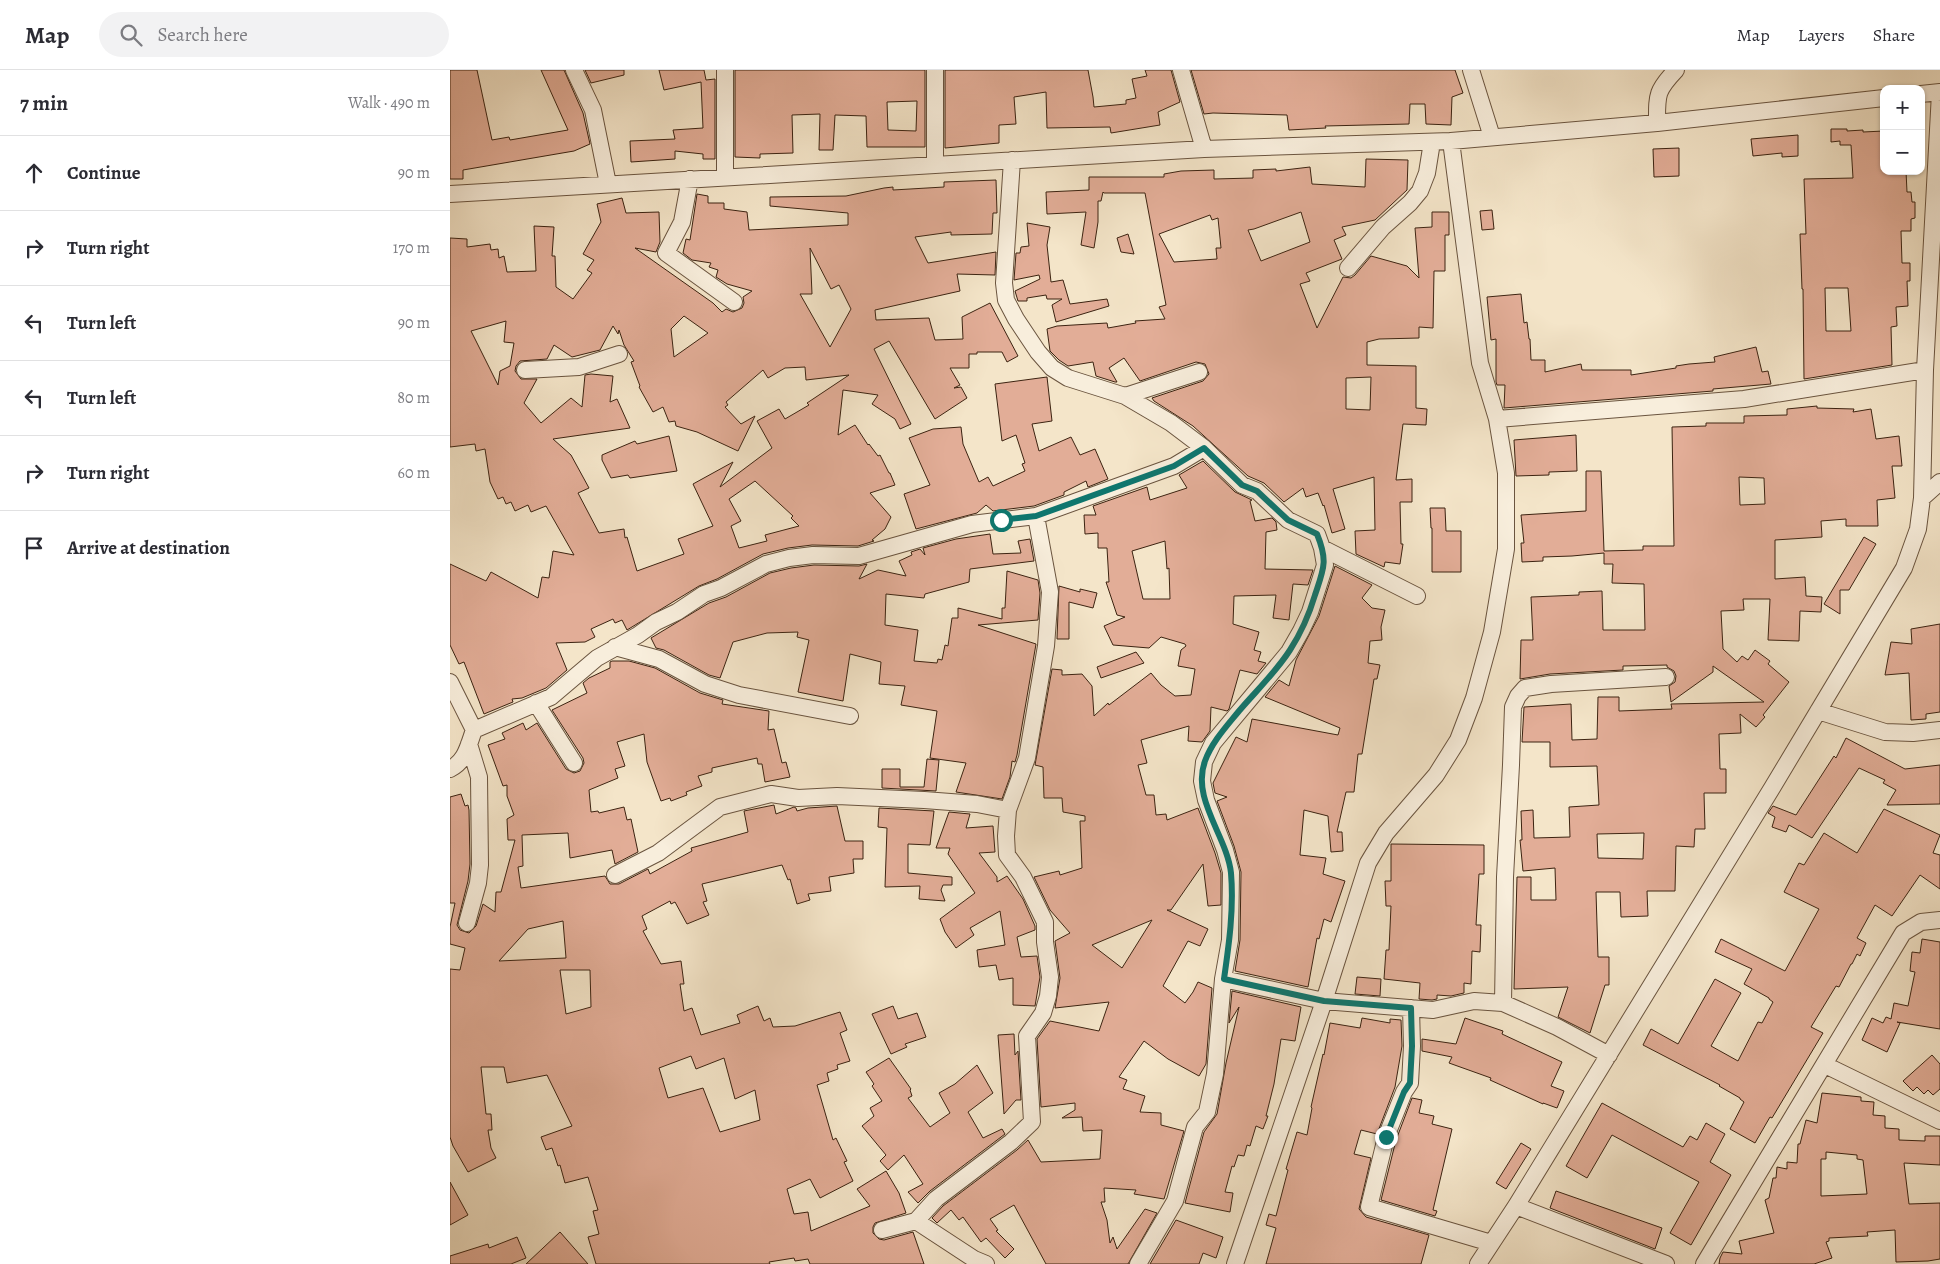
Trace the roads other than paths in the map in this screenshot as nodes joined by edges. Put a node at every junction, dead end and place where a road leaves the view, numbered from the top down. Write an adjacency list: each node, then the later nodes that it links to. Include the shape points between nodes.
1 (574, 70): 19 (street, via 593,110)
2 (725, 70): 17 (street)
3 (935, 70): 16 (street)
4 (1182, 70): 14 (street)
5 (1471, 70): 11 (street)
6 (1676, 70): 10 (street, via 1657,97)
7 (1940, 93): 8 (street); 25 (street)
8 (1925, 94)
9 (1880, 98): 10 (street)
10 (1658, 123): 11 (street)
11 (1492, 138): 12 (street)
12 (1451, 141): 13 (street); 28 (street, via 1480,363)
13 (1432, 142): 14 (street); 21 (street, via 1427,173 1420,191)
14 (1204, 149): 15 (street)
15 (1012, 160): 16 (street); 27 (street, via 1004,283 1006,300 1038,352 1052,368 1068,378)
16 (935, 164): 17 (street)
17 (725, 177): 18 (street)
18 (690, 179): 19 (street); 22 (street, via 682,222 666,253)
19 (608, 184): 20 (street)
20 (450, 194)
21 (1348, 268)
22 (734, 302)
23 (619, 354): 24 (street, via 579,367)
24 (525, 370)
25 (1925, 370): 28 (street, via 1744,399); 31 (street)
26 (1199, 372): 27 (street)
27 (1125, 396): 29 (street, via 1171,423)
28 (1497, 419): 50 (street, via 1506,473 1506,549 1492,632 1474,698 1458,740 1436,775 1386,833 1368,863)
29 (1204, 448): 32 (street, via 1174,466); 33 (street, via 1242,485 1257,491 1288,520 1317,534)
30 (1940, 482): 31 (street)
31 (1922, 498): 39 (street, via 1918,529 1904,568)
32 (1036, 516): 35 (street, via 972,524 859,556 813,555 766,564 704,594); 45 (street, via 1050,592 1046,646 1027,758)
33 (1322, 548): 34 (street); 49 (street, via 1325,565 1301,631 1289,652 1213,743 1204,762 1202,781 1206,800 1230,872 1230,940)
34 (1418, 596)
35 (615, 647): 38 (street, via 551,697); 40 (street, via 658,659 705,684 738,695)
36 (1666, 677): 51 (street, via 1551,684 1525,688 1518,696 1513,707 1510,765)
37 (450, 682): 42 (street)
38 (536, 703): 42 (street); 43 (street)
39 (1818, 711): 41 (street, via 1885,732); 53 (street)
40 (850, 716)
41 (1940, 730)
42 (471, 737): 44 (street, via 464,758); 48 (street, via 479,776 480,865)
43 (574, 763)
44 (450, 769)
45 (1008, 810): 46 (street, via 924,800 837,796 798,798 772,794 720,807 658,853); 57 (street, via 1006,855 1023,877 1046,922 1050,977 1048,996 1043,1013 1027,1036 1032,1122 957,1182)
46 (615, 875)
47 (1940, 920): 54 (street, via 1921,922 1903,933)
48 (467, 923)
49 (1224, 979): 50 (street); 61 (street, via 1215,1074 1207,1112 1195,1127 1175,1201)
50 (1324, 1001): 52 (street); 62 (street)
51 (1503, 1003): 52 (street, via 1474,1001 1433,1010); 53 (street, via 1556,1026)
52 (1411, 1008): 59 (street, via 1410,1083 1386,1137 1369,1207)
53 (1609, 1055): 56 (street)
54 (1825, 1065): 55 (street); 65 (street)
55 (1940, 1121)
56 (1516, 1206): 59 (street); 64 (street)
57 (916, 1221): 58 (street); 60 (street)
58 (882, 1230)
59 (1492, 1243): 63 (street)
60 (986, 1264)
61 (1138, 1264)
62 (1235, 1264)
63 (1478, 1264)
64 (1666, 1264)
65 (1704, 1264)

